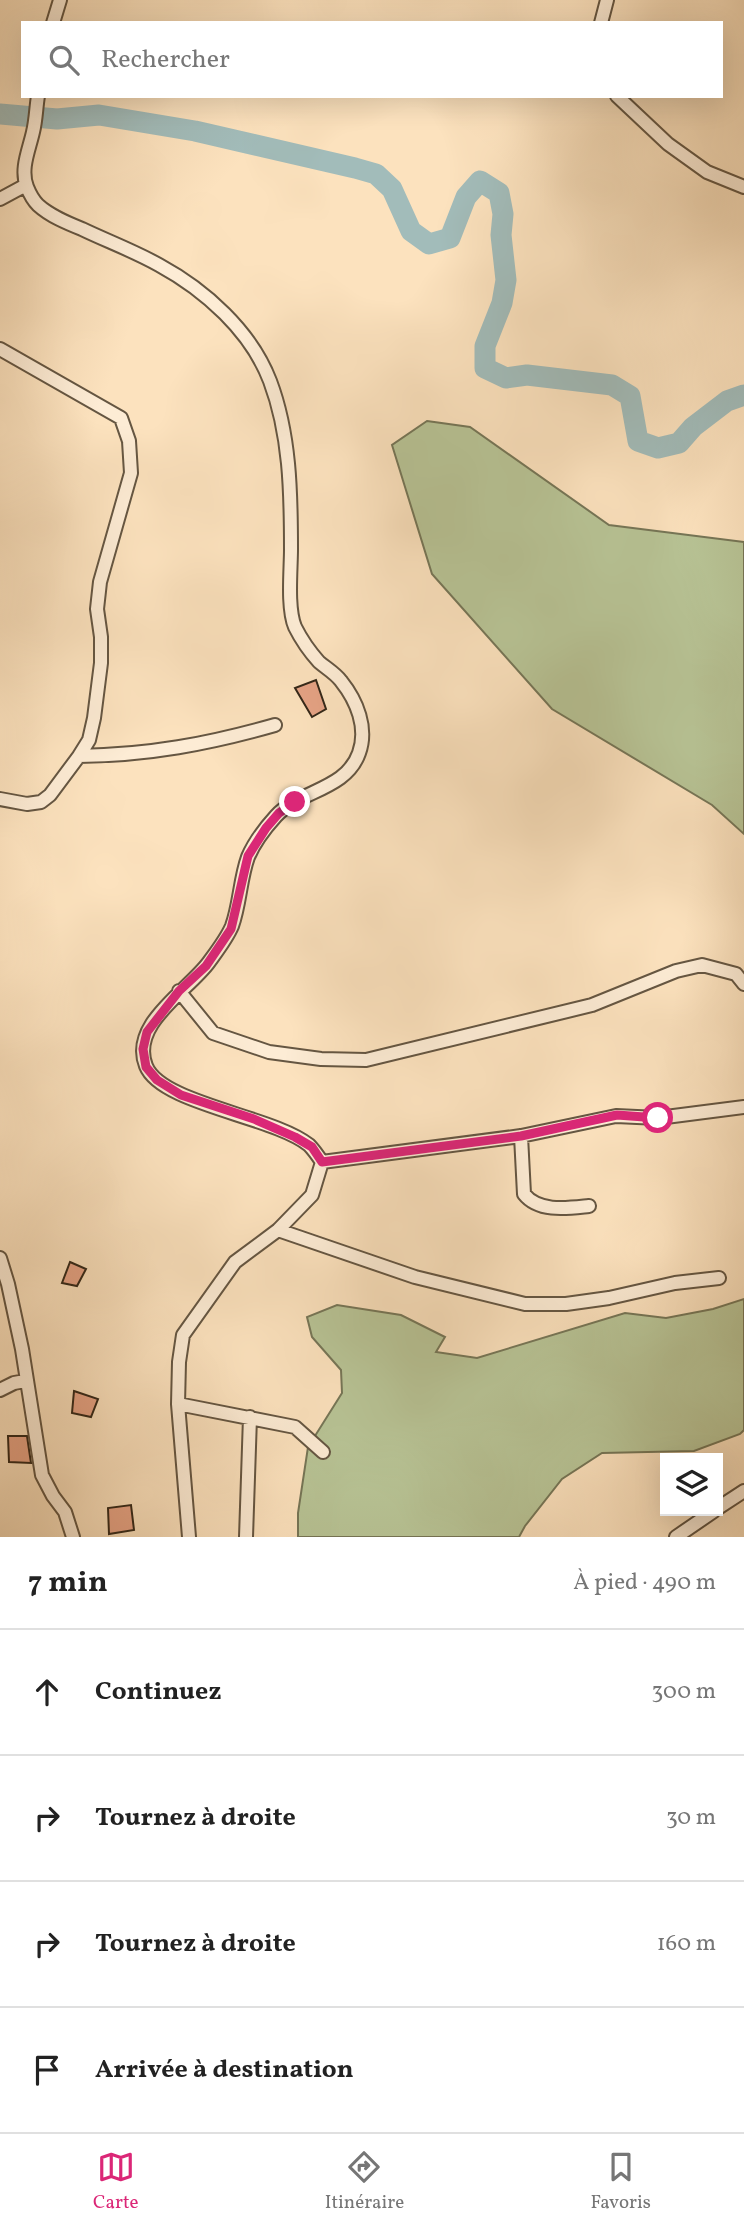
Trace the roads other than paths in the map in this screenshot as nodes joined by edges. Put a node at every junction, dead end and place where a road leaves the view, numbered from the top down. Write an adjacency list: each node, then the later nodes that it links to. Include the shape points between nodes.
1 (60, 0): 3 (street)
2 (607, 0): 4 (street)
3 (54, 21)
4 (602, 21)
5 (38, 98): 7 (street, via 24,169)
6 (619, 98): 8 (street, via 668,144 707,172)
7 (26, 185): 9 (street); 15 (street, via 37,204 60,219 158,264 190,284 254,346 281,413 291,488 293,623 317,660 340,679 360,717 363,739 358,758 338,780 295,802 266,828 248,856 231,929 206,966)
8 (744, 187)
9 (0, 199)
10 (0, 349): 12 (street, via 121,418 129,441 131,473 100,582 101,663 94,718)
11 (275, 725): 12 (street, via 161,751)
12 (79, 756): 13 (street, via 41,802)
13 (0, 799)
14 (744, 984): 15 (street, via 736,974 702,965 592,1005 366,1060 269,1052 213,1033)
15 (179, 991): 18 (street, via 147,1032 143,1049 151,1074 181,1095 295,1137 312,1147)
16 (744, 1107): 17 (street, via 658,1118 617,1115)
17 (521, 1136): 18 (street); 19 (street, via 528,1199 554,1209)
18 (322, 1162): 20 (street, via 312,1195)
19 (589, 1206)
20 (278, 1230): 22 (street, via 415,1277 525,1304 566,1304); 25 (street, via 235,1262 183,1335)
21 (0, 1258): 23 (street)
22 (719, 1278)
23 (25, 1381): 24 (street); 31 (street, via 42,1475 65,1512)
24 (0, 1390)
25 (178, 1404): 26 (street); 32 (street)
26 (250, 1418): 27 (street, via 295,1427); 33 (street)
27 (323, 1452)
28 (744, 1491): 29 (street)
29 (723, 1505)
30 (707, 1516): 34 (street)
31 (73, 1537)
32 (189, 1537)
33 (246, 1537)
34 (676, 1537)

